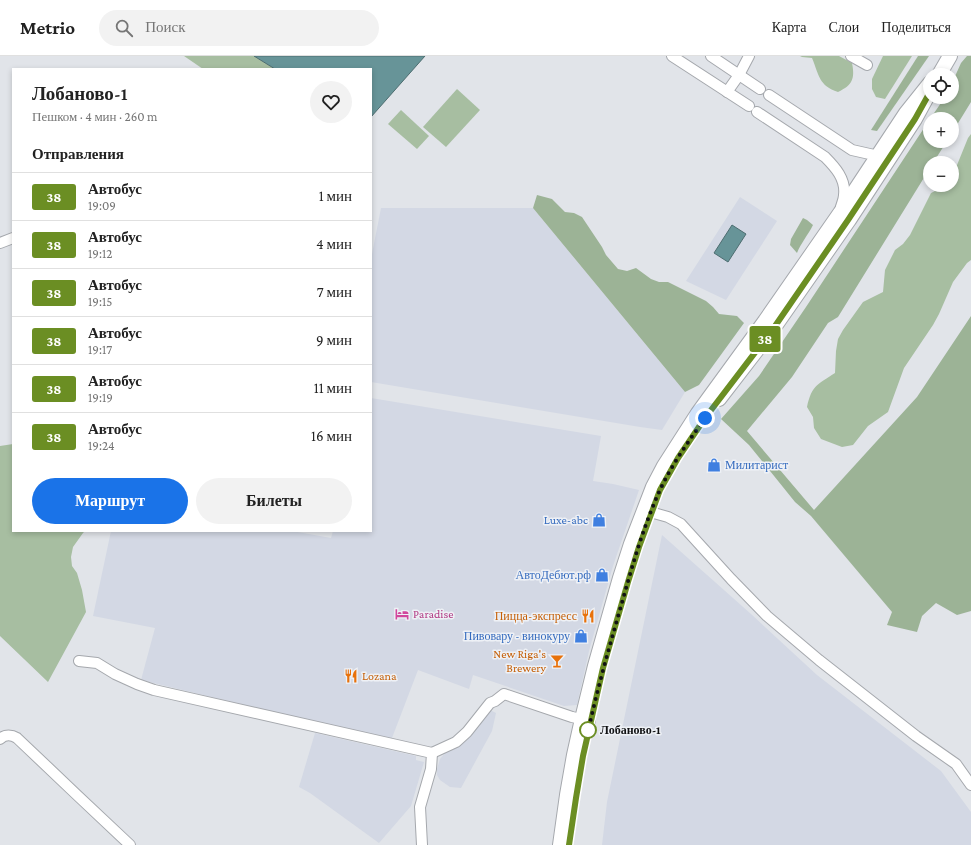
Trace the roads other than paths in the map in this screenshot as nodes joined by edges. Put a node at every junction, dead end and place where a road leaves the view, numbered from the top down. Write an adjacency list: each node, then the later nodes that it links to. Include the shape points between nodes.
1 (672, 56): 10 (street)
2 (711, 56): 8 (street)
3 (749, 56): 8 (street)
4 (851, 56): 6 (street)
5 (948, 59): 7 (main road)
6 (867, 65)
7 (942, 68)
8 (739, 75): 9 (street); 10 (street)
9 (760, 89)
10 (727, 92): 15 (street, via 825,156 840,175 844,186)
11 (923, 92): 14 (main road, via 906,113)
12 (769, 95): 14 (street, via 852,150)
13 (923, 104): 14 (main road, via 915,119)
14 (884, 157): 15 (main road); 18 (main road, via 848,220 773,329 686,445)
15 (840, 213): 18 (main road, via 698,413 653,487)
16 (12, 238): 17 (street)
17 (0, 243)
18 (647, 511): 20 (main road, via 630,544 620,578 595,666); 23 (street, via 681,524 767,616 916,736 956,764)
19 (79, 661): 22 (street, via 96,663 136,684 154,690)
20 (586, 720): 22 (street, via 504,694 490,703 456,742); 26 (main road, via 570,781); 27 (main road)
21 (0, 739): 24 (street, via 2,736 12,735 18,738)
22 (432, 753): 25 (street, via 431,769 420,807)
23 (971, 785)
24 (130, 845)
25 (422, 845)
26 (560, 845)
27 (569, 845)

